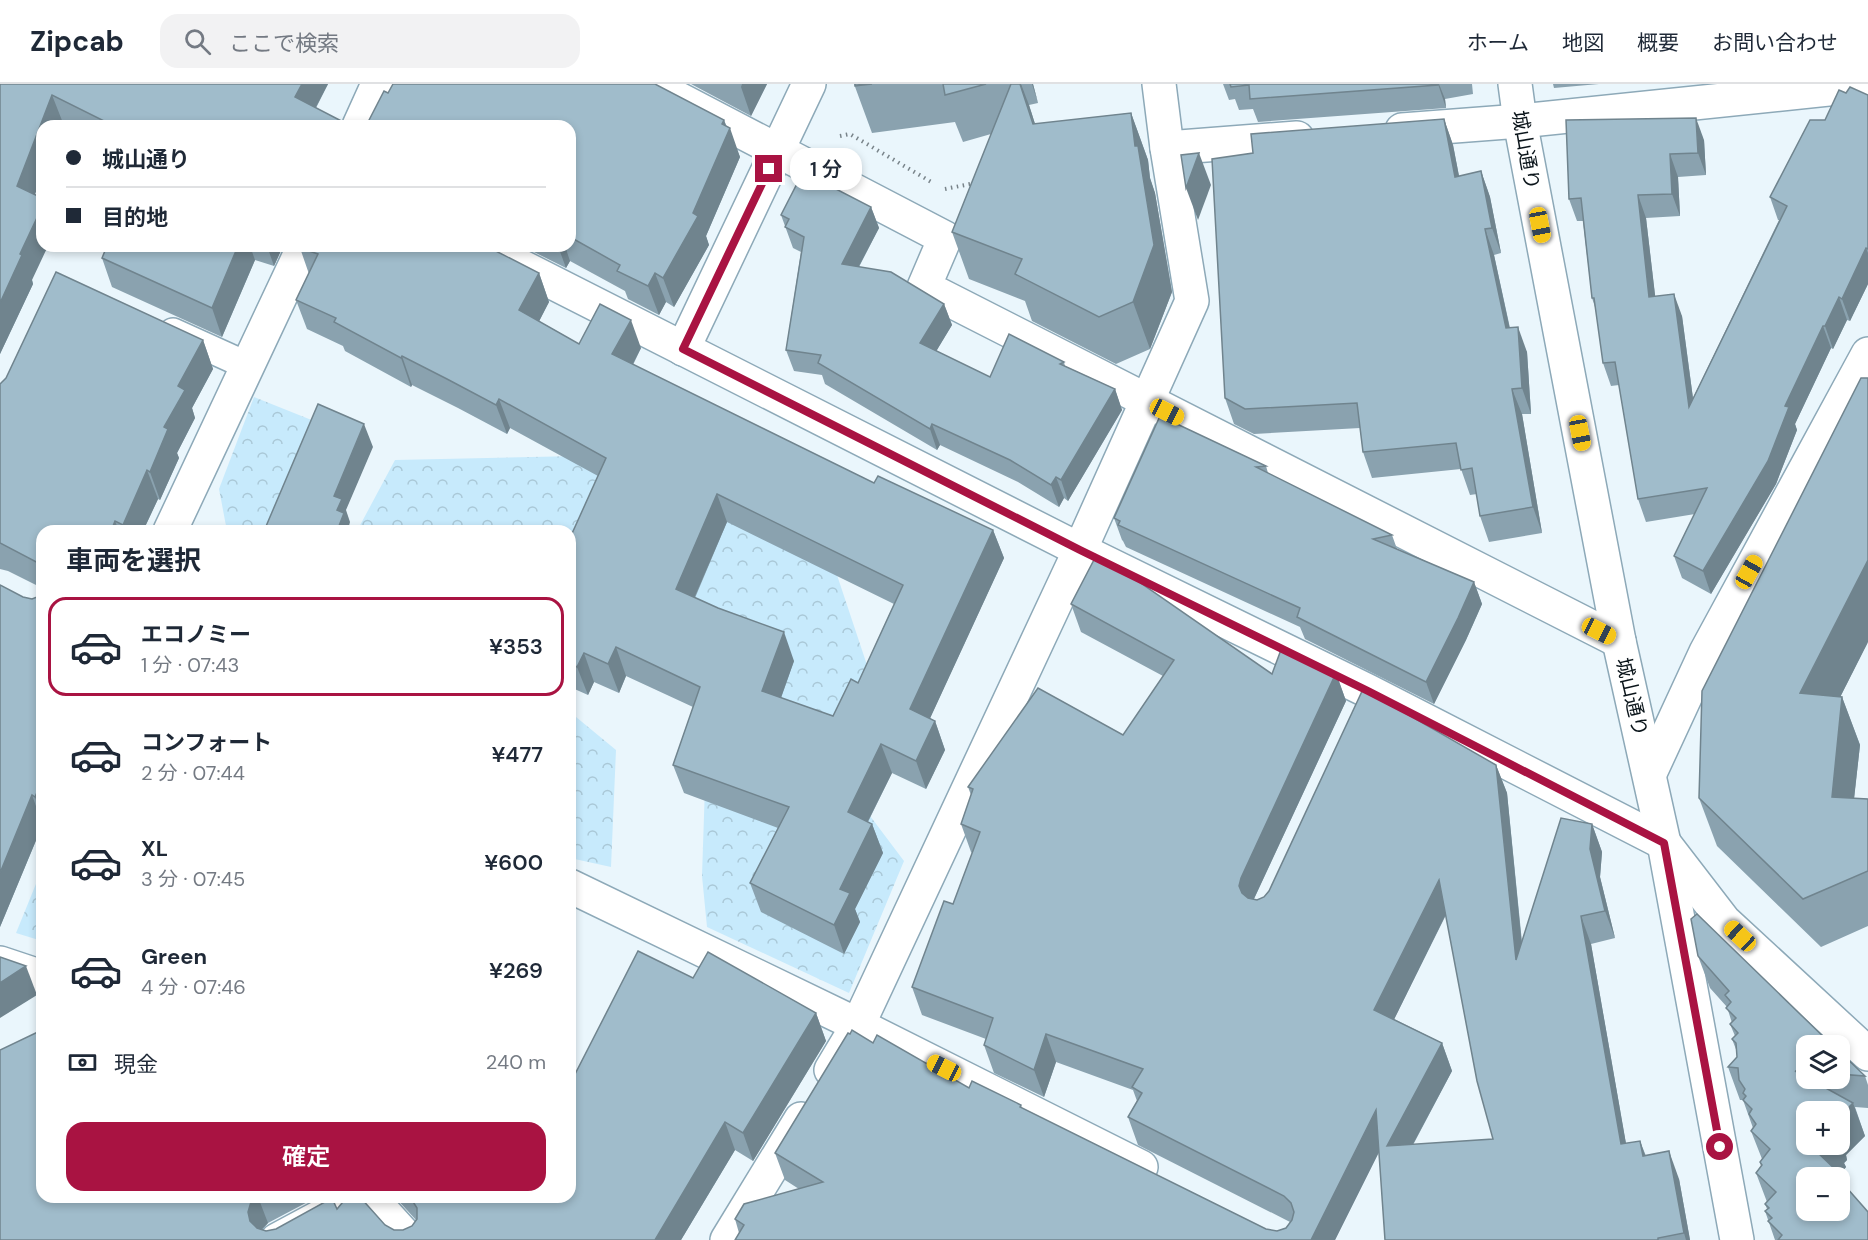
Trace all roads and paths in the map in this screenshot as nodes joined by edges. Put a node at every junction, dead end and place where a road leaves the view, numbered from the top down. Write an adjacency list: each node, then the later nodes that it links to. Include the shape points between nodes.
1 (378, 84): 8 (street)
2 (650, 84): 13 (street)
3 (809, 84): 13 (street)
4 (1159, 84): 12 (street)
5 (1515, 84): 9 (street, 城山通り)
6 (1868, 85): 7 (street)
7 (1831, 86): 9 (street)
8 (362, 120)
9 (1520, 121): 10 (street); 24 (street, 城山通り)
10 (1369, 133)
11 (1322, 136): 12 (street)
12 (1167, 148): 21 (street, via 1192,301)
13 (778, 149): 14 (path, via 850,134 946,190); 18 (street); 21 (street, via 945,238 924,287)
14 (980, 182)
15 (301, 252): 20 (street)
16 (493, 252): 18 (street)
17 (152, 323): 20 (lane)
18 (683, 349): 23 (street)
19 (1868, 354): 25 (street, via 1706,652)
20 (248, 366): 22 (street)
21 (1147, 401): 23 (street); 24 (street)
22 (173, 525)
23 (1080, 550): 26 (street, via 1363,702); 30 (street)
24 (1619, 641): 25 (street, 城山通り)
25 (1650, 773): 26 (street, 城山通り)
26 (1664, 843): 31 (street, via 1724,921); 38 (street, 城山通り)
27 (576, 899): 30 (street)
28 (0, 963): 29 (street)
29 (36, 975)
30 (858, 1024): 32 (street); 37 (street)
31 (1868, 1054)
32 (1167, 1181)
33 (346, 1203): 35 (street)
34 (375, 1203): 36 (street)
35 (277, 1240)
36 (409, 1240)
37 (727, 1240)
38 (1737, 1240)

